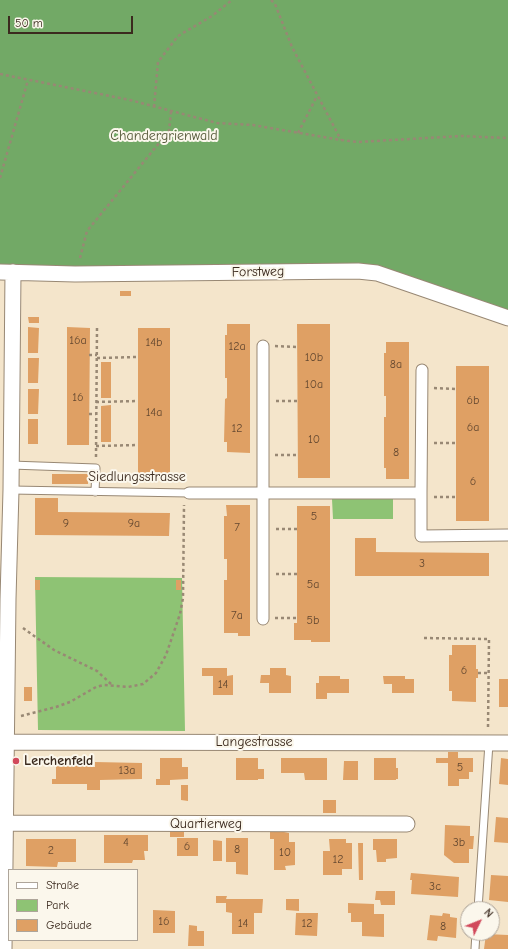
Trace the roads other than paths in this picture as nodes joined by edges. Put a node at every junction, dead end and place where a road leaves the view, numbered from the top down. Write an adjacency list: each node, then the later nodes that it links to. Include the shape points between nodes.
1 (6, 272): 2 (street, Forstweg, via 75,274 358,271 377,273); 5 (street)
2 (508, 318)
3 (263, 346): 9 (street)
4 (422, 370): 10 (street)
5 (10, 465): 6 (street); 7 (lane, via 96,468)
6 (11, 490): 7 (lane, Siedlungsstrasse); 12 (street)
7 (95, 492): 8 (lane, Siedlungsstrasse)
8 (187, 493): 9 (street, Siedlungsstrasse)
9 (263, 493): 10 (street, Siedlungsstrasse); 13 (street)
10 (421, 495): 11 (street, via 421,536)
11 (508, 535)
12 (4, 554): 14 (street)
13 (263, 619)
14 (4, 742): 16 (street, Langestrasse); 17 (street)
15 (508, 742): 16 (street, Langestrasse)
16 (489, 743): 19 (lane)
17 (6, 824): 18 (street, Quartierweg); 20 (street)
18 (407, 824)
19 (479, 901)
20 (4, 949)

